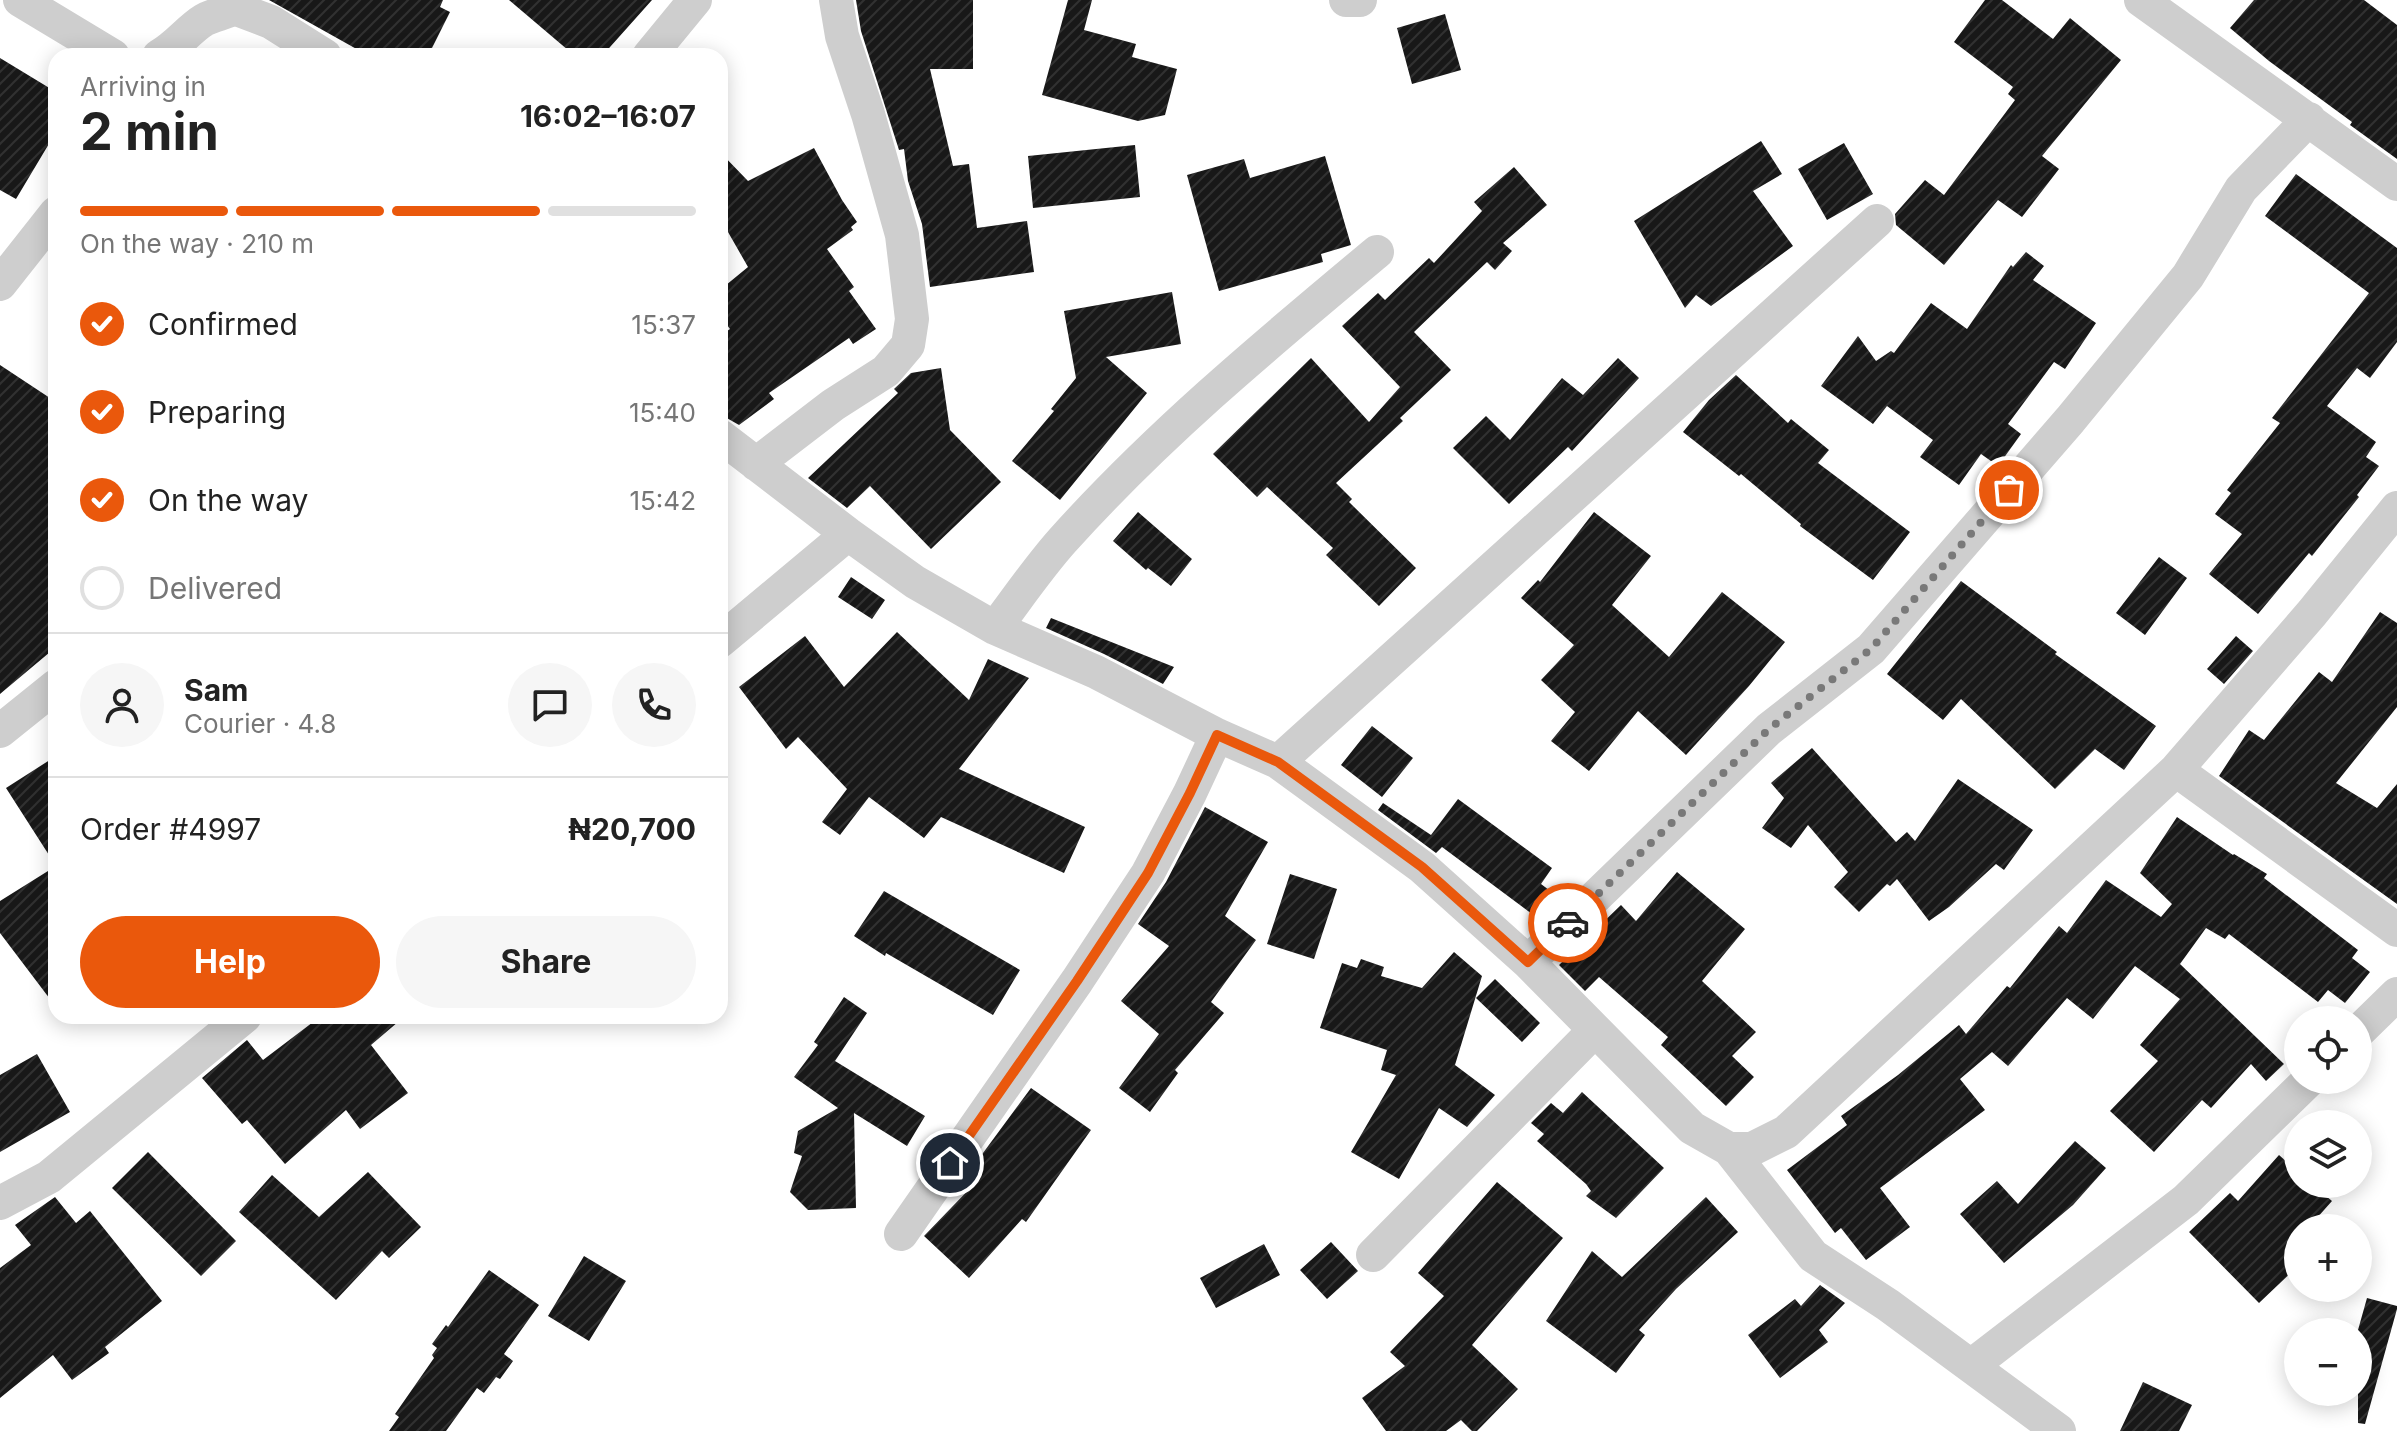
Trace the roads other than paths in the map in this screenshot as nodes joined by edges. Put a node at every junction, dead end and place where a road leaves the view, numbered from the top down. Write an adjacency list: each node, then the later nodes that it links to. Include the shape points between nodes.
1 (20, 0): 8 (street)
2 (695, 0): 11 (street)
3 (836, 0): 19 (street, via 902,235 912,319 908,345 886,371)
4 (1346, 0): 5 (street)
5 (1360, 0)
6 (2141, 0): 12 (street)
7 (240, 4): 9 (street, via 205,20); 10 (street)
8 (100, 48)
9 (172, 48)
10 (312, 48)
11 (656, 48)
12 (2309, 119): 13 (street); 30 (street, via 2241,189 2188,276 1871,649 1769,729)
13 (2397, 184)
14 (1877, 221): 27 (street)
15 (48, 223): 17 (street)
16 (1377, 252): 22 (street, via 1238,368 1136,464 1060,542)
17 (0, 284)
18 (728, 442): 19 (street)
19 (756, 464): 21 (street)
20 (2397, 508): 28 (street)
21 (848, 534): 22 (street, via 915,582); 23 (street)
22 (995, 628): 26 (street, via 1096,672)
23 (728, 634)
24 (48, 692): 25 (street)
25 (0, 731)
26 (1217, 735): 27 (street); 38 (street, via 1148,873)
27 (1278, 762): 30 (street, via 1422,867)
28 (2176, 770): 29 (street); 36 (street, via 1786,1132 1752,1149)
29 (2397, 930)
30 (1528, 962): 34 (street)
31 (2397, 994): 32 (street)
32 (2372, 1018)
33 (235, 1024): 37 (street, via 49,1177)
34 (1594, 1031): 36 (street, via 1692,1128); 39 (street)
35 (2295, 1094): 40 (street, via 2186,1200)
36 (1729, 1149): 40 (street, via 1813,1256)
37 (0, 1203)
38 (901, 1234)
39 (1373, 1255)
40 (1971, 1366): 41 (street)
41 (2059, 1431)

